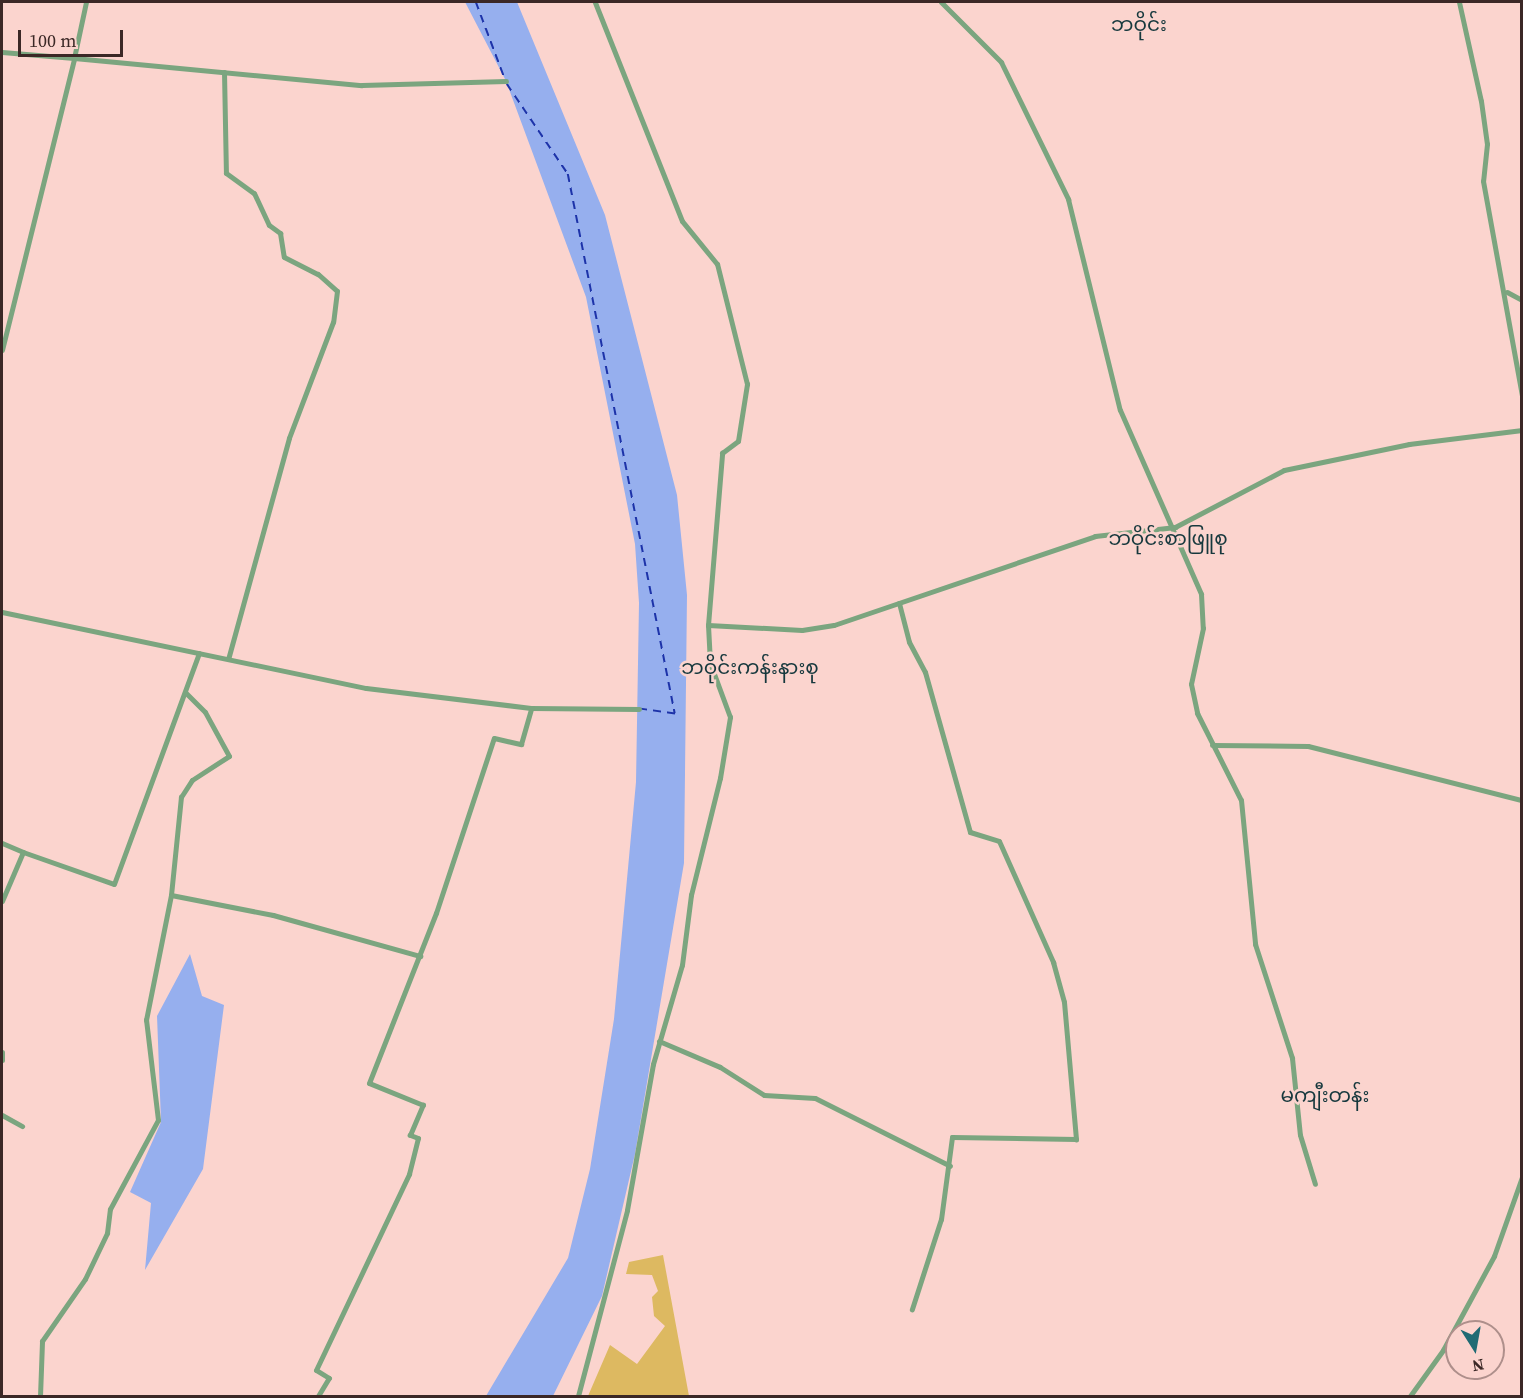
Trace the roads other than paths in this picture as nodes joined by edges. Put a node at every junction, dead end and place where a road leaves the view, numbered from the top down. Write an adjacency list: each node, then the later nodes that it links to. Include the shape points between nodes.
1 (86, 2): 6 (street)
2 (595, 2): 17 (street, via 682,221 717,264 747,384 738,441 722,453)
3 (941, 2): 14 (street, via 1000,62 1068,199 1119,410)
4 (1460, 2): 9 (street, via 1481,101 1484,181)
5 (2, 52): 6 (street)
6 (74, 58): 7 (street); 11 (street)
7 (224, 72): 8 (street, via 362,85); 19 (street, via 226,173 254,193 269,225 280,233 284,257 318,274 337,291 333,322 289,438)
8 (506, 81)
9 (1507, 292): 10 (street); 12 (street)
10 (1521, 300)
11 (2, 350)
12 (1521, 394)
13 (1521, 430): 14 (street, via 1390,448 1284,470)
14 (1174, 527): 15 (street, via 1095,536); 23 (street, via 1201,594 1203,628 1191,684)
15 (899, 603): 17 (street, via 802,630); 35 (street, via 909,642 925,672 970,832 999,841 1053,962 1065,1012 1076,1139 952,1137)
16 (2, 612): 18 (street)
17 (708, 625): 30 (street, via 710,663 730,717 691,895 682,965)
18 (199, 653): 19 (street); 20 (street)
19 (228, 659): 21 (street, via 366,688)
20 (185, 692): 26 (street, via 114,884); 27 (street, via 205,712 229,756 192,780 181,797)
21 (531, 708): 22 (street); 29 (street, via 521,744 494,738)
22 (639, 709)
23 (1212, 745): 24 (street, via 1308,746); 37 (street, via 1241,800 1255,944 1292,1058 1300,1135)
24 (1521, 800)
25 (2, 843): 26 (street)
26 (23, 852): 28 (street)
27 (171, 895): 29 (street, via 273,915); 39 (street, via 146,1020 158,1119 110,1209 106,1233 86,1280 42,1341 37,1366)
28 (2, 902)
29 (420, 956): 40 (street, via 369,1083 423,1105 410,1135 418,1138 392,1211 316,1370 329,1377)
30 (659, 1041): 35 (street, via 720,1067 764,1095 815,1098); 41 (street, via 627,1210)
31 (2, 1052): 32 (street)
32 (2, 1060)
33 (2, 1115): 34 (street)
34 (22, 1126)
35 (950, 1166): 38 (street, via 933,1255)
36 (1521, 1177): 42 (street, via 1494,1256 1443,1350)
37 (1315, 1184)
38 (912, 1309)
39 (40, 1396)
40 (318, 1396)
41 (578, 1396)
42 (1410, 1396)

